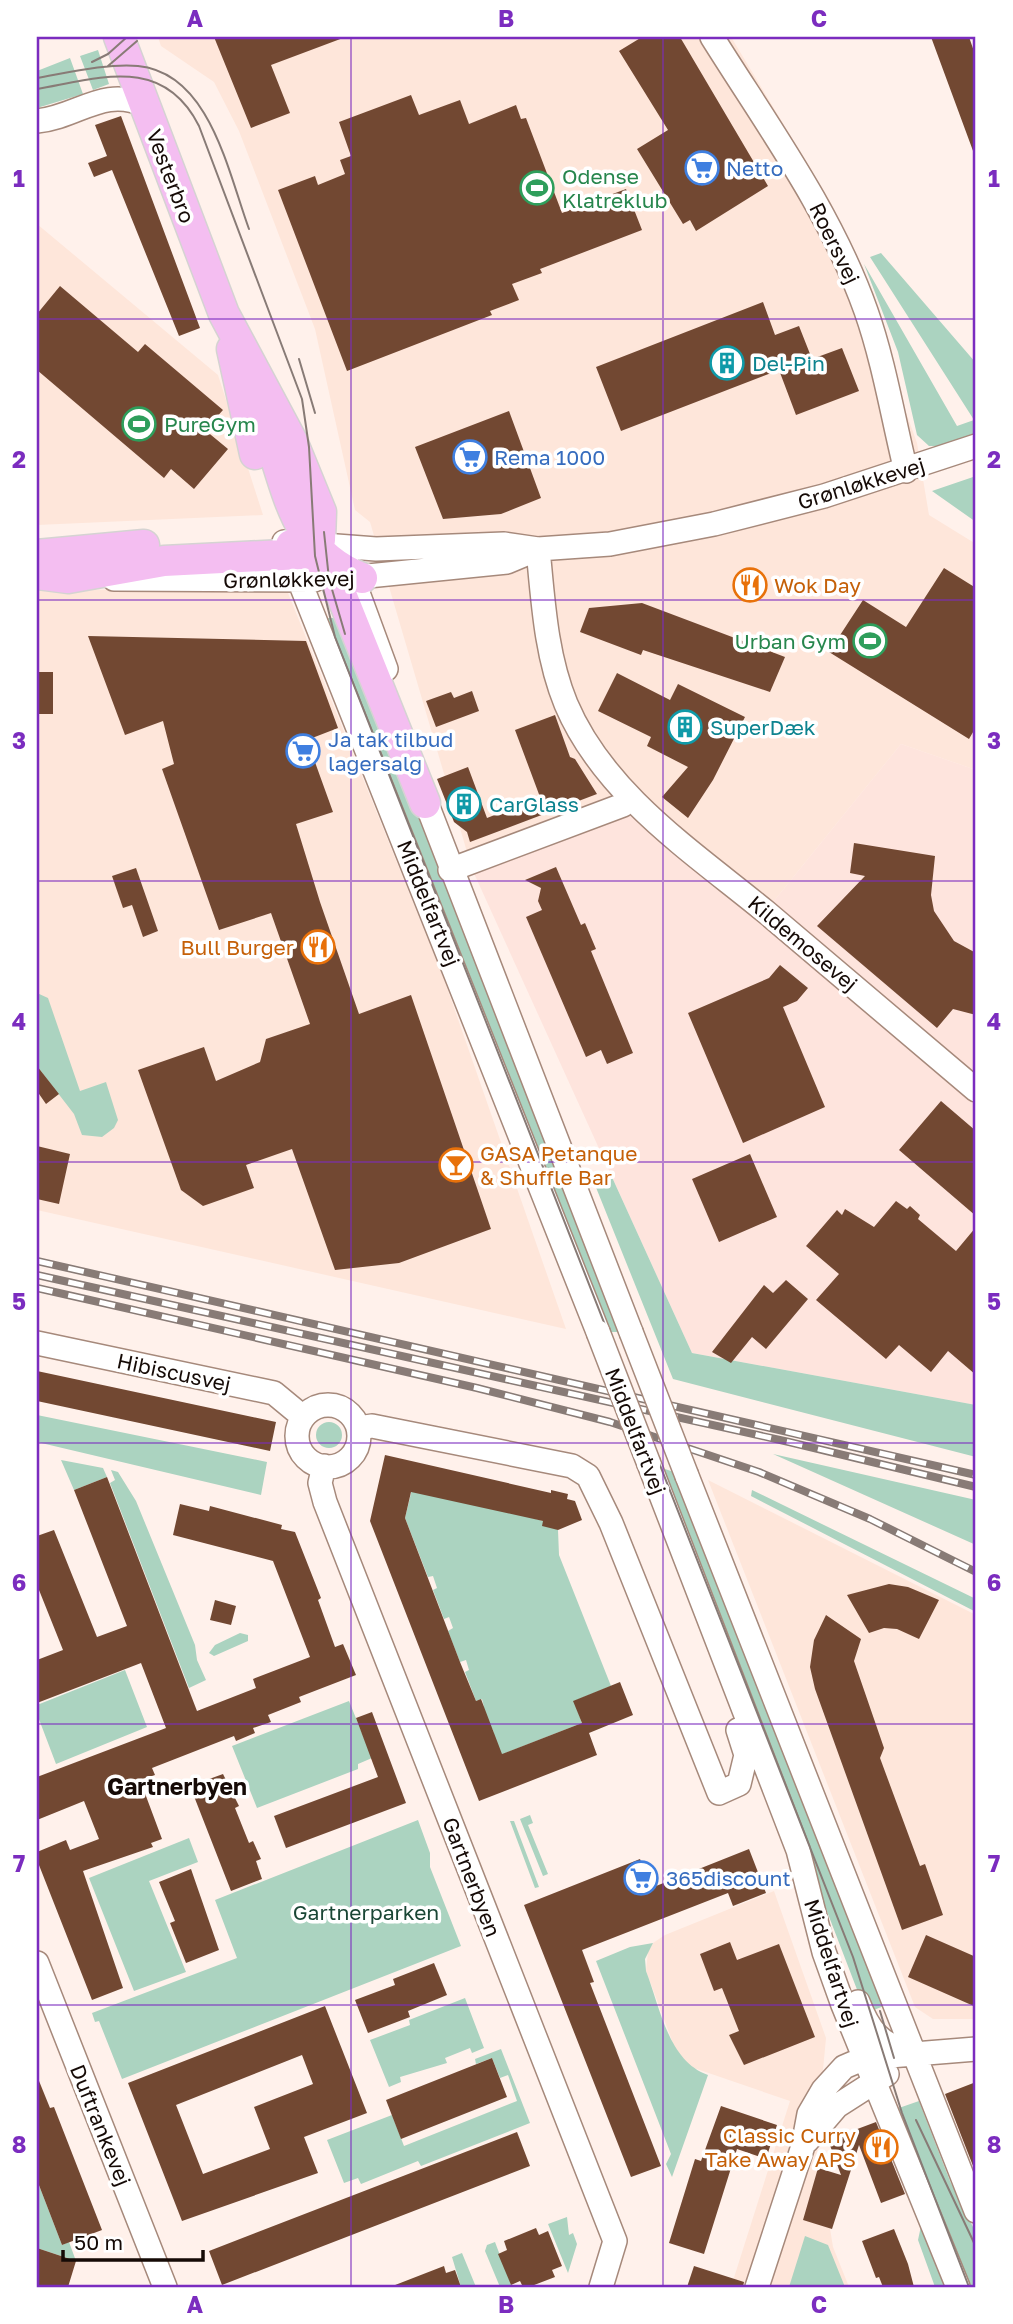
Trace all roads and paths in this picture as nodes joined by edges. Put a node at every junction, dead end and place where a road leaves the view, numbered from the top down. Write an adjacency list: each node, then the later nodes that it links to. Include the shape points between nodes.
1 (119, 37): 3 (main road, Vesterbro)
2 (712, 37): 7 (street, Roersvej, via 818,205 855,282 867,313)
3 (145, 105): 4 (street, via 118,96); 5 (main road, Vesterbro)
4 (37, 121)
5 (224, 314): 10 (main road, Vesterbro, via 292,441 321,512); 10 (main road, Vesterbro, via 254,450)
6 (976, 446): 7 (street, Grønløkkevej)
7 (906, 471): 8 (street, Grønløkkevej, via 714,524 610,544)
8 (538, 549): 10 (street, Grønløkkevej, via 504,544 376,549); 10 (street, Grønløkkevej, via 507,562); 12 (street, Kildemosevej, via 545,621 566,704 586,743)
9 (37, 555): 10 (main road, Grønløkkevej, via 186,543)
10 (325, 563): 11 (main road, via 164,561 68,579); 13 (main road, Vesterbro); 20 (street, Middelfartvej, bridge, via 313,614)
11 (37, 574)
12 (630, 796): 14 (street, via 623,805); 15 (street, Kildemosevej)
13 (425, 803): 14 (street, Middelfartvej)
14 (450, 870): 27 (street, Middelfartvej, bridge)
15 (976, 1090)
16 (37, 1343): 17 (street, Hibiscusvej, via 274,1392)
17 (303, 1417): 18 (street, via 315,1407 337,1405 354,1418); 19 (street, via 298,1443 310,1461)
18 (358, 1428): 19 (street, via 359,1439 350,1458); 21 (street, via 373,1426 572,1466 588,1476 719,1793)
19 (324, 1466): 33 (street, Gartnerbyen, via 320,1483 324,1502 615,2241)
20 (702, 1599): 21 (street, via 724,1690 746,1755); 22 (street, Middelfartvej)
21 (739, 1784): 22 (street, via 773,1801)
22 (787, 1822): 23 (street, Middelfartvej)
23 (798, 1850): 27 (street, via 869,2028 891,2047); 28 (street, Middelfartvej, via 824,1952)
24 (37, 1963): 25 (street, Duftrankevej)
25 (47, 2017): 32 (street, Duftrankevej)
26 (976, 2049): 27 (street)
27 (916, 2055): 28 (street); 29 (street); 31 (street, Middelfartvej)
28 (865, 2058): 29 (street, Middelfartvej); 30 (street, via 844,2067 823,2090 809,2114)
29 (875, 2082): 30 (street, via 828,2114); 35 (street, Middelfartvej)
30 (803, 2146): 34 (street)
31 (976, 2211)
32 (166, 2287)
33 (601, 2287)
34 (757, 2287)
35 (958, 2287)

